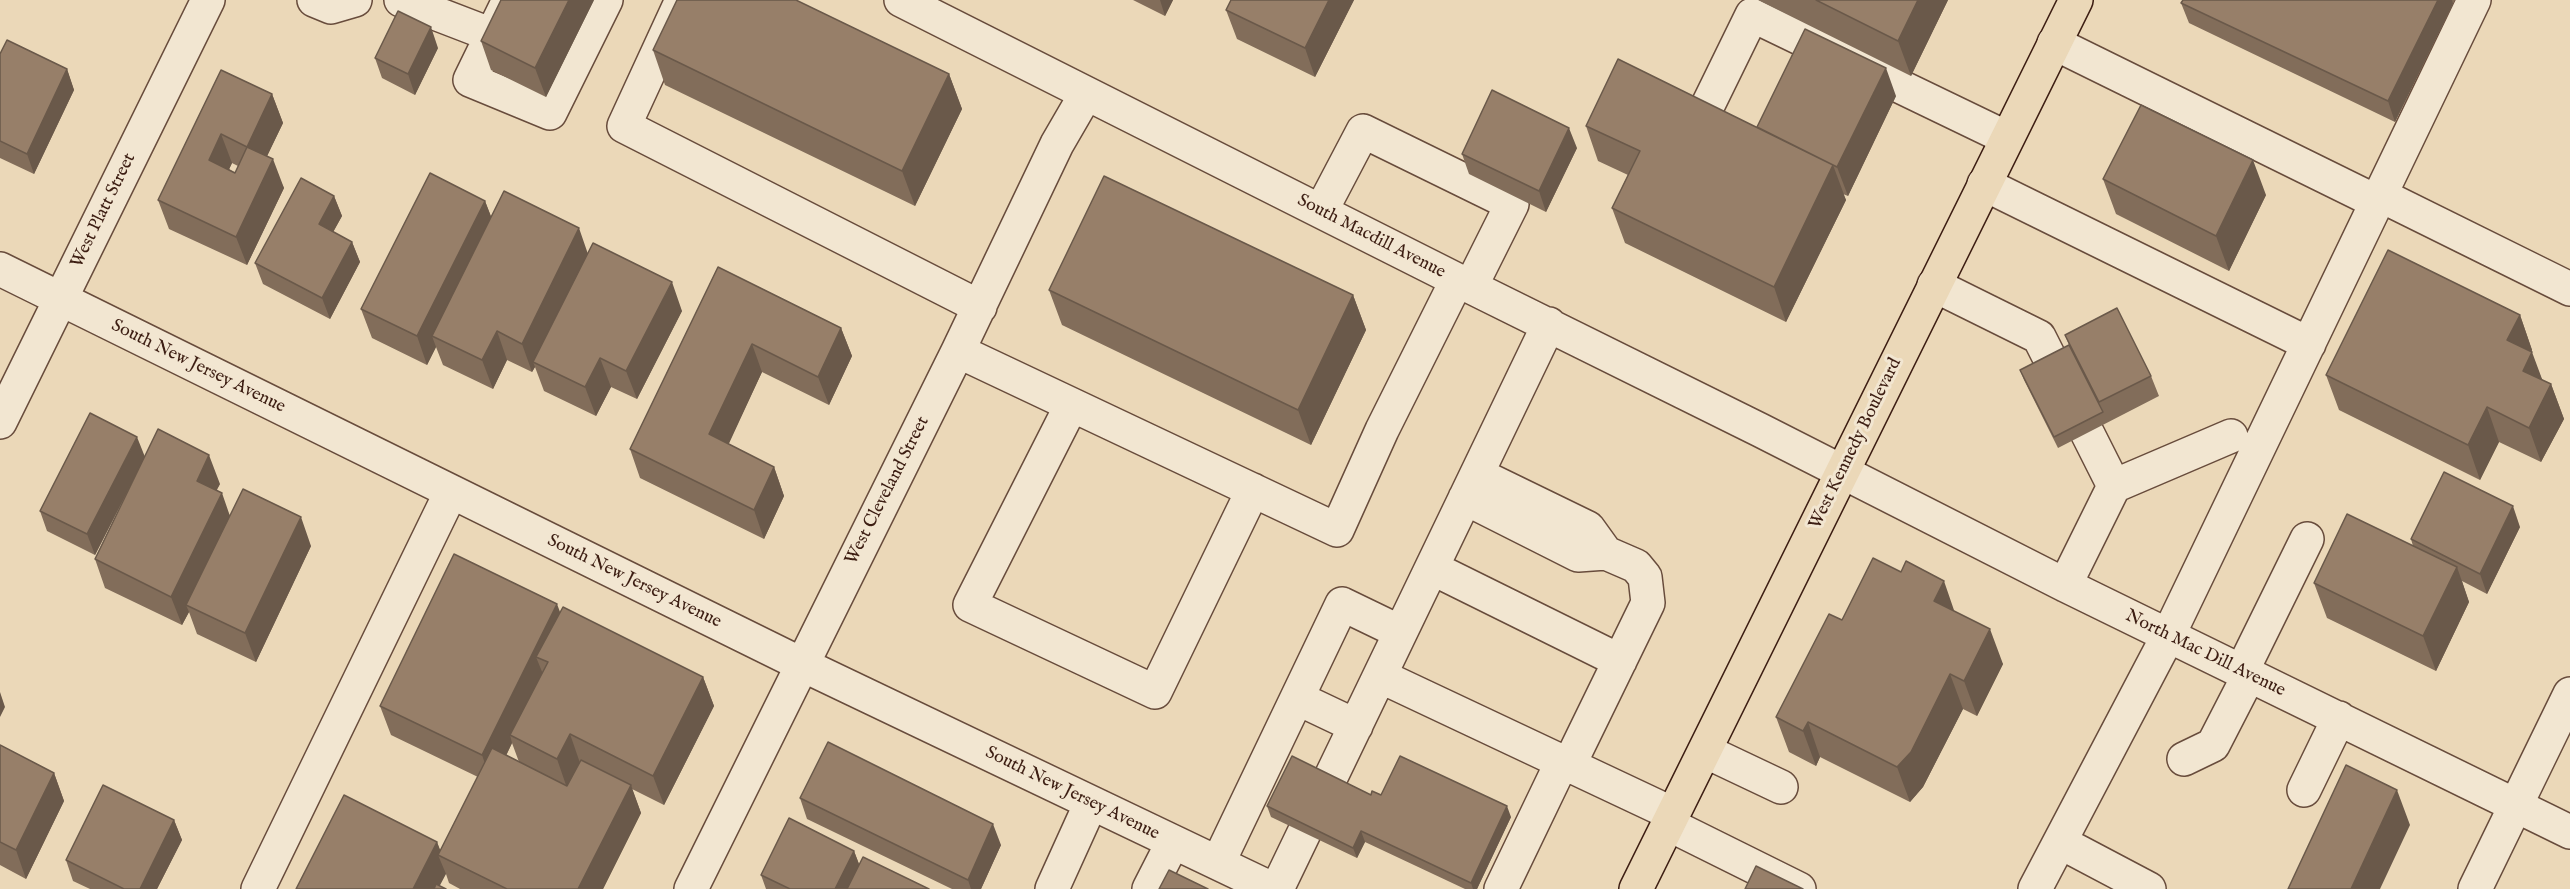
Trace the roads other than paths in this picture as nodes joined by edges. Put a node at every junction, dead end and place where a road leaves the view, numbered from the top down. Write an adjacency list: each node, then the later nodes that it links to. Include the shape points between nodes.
1 (208, 0): 23 (street, West Platt Street)
2 (314, 0): 3 (street, via 331,7)
3 (355, 0)
4 (401, 0): 11 (street)
5 (509, 0): 11 (street)
6 (606, 0): 11 (street, via 550,113 470,80)
7 (682, 0): 24 (street, via 624,126)
8 (901, 0): 13 (street, South Macdill Avenue)
9 (2076, 0): 12 (main road, West Kennedy Boulevard)
10 (2474, 0): 17 (street)
11 (492, 36)
12 (2055, 43): 15 (main road, West Kennedy Boulevard); 17 (street)
13 (1086, 94): 18 (street, South Macdill Avenue); 24 (street, West Cleveland Street, via 1057,144)
14 (1707, 107): 15 (street, via 1752,15)
15 (2007, 138): 16 (main road, West Kennedy Boulevard)
16 (1984, 184): 21 (main road, West Kennedy Boulevard); 26 (street)
17 (2378, 198): 22 (street); 26 (street)
18 (1321, 211): 20 (street, South Macdill Avenue); 20 (street, via 1363,131 1512,204)
19 (0, 269): 23 (street, South New Jersey Avenue)
20 (1464, 283): 25 (street, South Macdill Avenue); 34 (street, via 1382,430 1336,530)
21 (1934, 285): 31 (main road, West Kennedy Boulevard); 33 (street, via 2039,337)
22 (2570, 289)
23 (60, 299): 29 (street, West Platt Street); 35 (street, South New Jersey Avenue)
24 (980, 307): 27 (street, West Cleveland Street)
25 (1549, 324): 31 (street, South Macdill Avenue); 32 (street)
26 (2309, 344): 40 (street)
27 (958, 351): 28 (street); 42 (street, West Cleveland Street)
28 (1071, 406): 34 (street); 34 (street, via 970,605 1155,692)
29 (0, 422)
30 (2230, 436): 33 (street)
31 (1843, 471): 38 (street, North Mac Dill Avenue); 49 (main road, West Kennedy Boulevard)
32 (1471, 486): 37 (street); 41 (street, via 1588,528 1606,553 1636,566 1645,577 1648,603)
33 (2114, 486): 38 (street)
34 (1253, 490)
35 (451, 492): 42 (street, South New Jersey Avenue); 61 (street)
36 (2307, 539): 43 (street)
37 (1432, 568): 39 (street); 41 (street)
38 (2065, 585): 40 (street, North Mac Dill Avenue)
39 (1400, 632): 44 (street); 46 (street, via 1342,604)
40 (2168, 636): 43 (street, North Mac Dill Avenue); 59 (street)
41 (1620, 661): 51 (street)
42 (801, 664): 54 (street, South New Jersey Avenue); 62 (street, West Cleveland Street)
43 (2245, 673): 47 (street, North Mac Dill Avenue); 50 (street, via 2213,746)
44 (1380, 676): 48 (street); 51 (street)
45 (2570, 694): 55 (street)
46 (1297, 698): 48 (street); 60 (street)
47 (2339, 718): 53 (street); 55 (street, North Mac Dill Avenue)
48 (1356, 726): 66 (street)
49 (1705, 751): 52 (street); 56 (main road, West Kennedy Boulevard)
50 (2184, 759)
51 (1566, 764): 56 (street); 67 (street)
52 (1781, 787)
53 (2304, 790)
54 (1091, 803): 58 (street, South New Jersey Avenue); 63 (street)
55 (2514, 805): 57 (street, North Mac Dill Avenue); 72 (street)
56 (1671, 819): 68 (main road, West Kennedy Boulevard); 69 (street)
57 (2570, 832)
58 (1173, 842): 60 (street, South New Jersey Avenue); 64 (street)
59 (2060, 842): 70 (street); 71 (street)
60 (1218, 863): 65 (street, South New Jersey Avenue)
61 (258, 889)
62 (691, 889)
63 (1052, 889)
64 (1149, 889)
65 (1272, 889)
66 (1277, 889)
67 (1501, 889)
68 (1636, 889)
69 (1799, 889)
70 (2036, 889)
71 (2149, 889)
72 (2475, 889)

